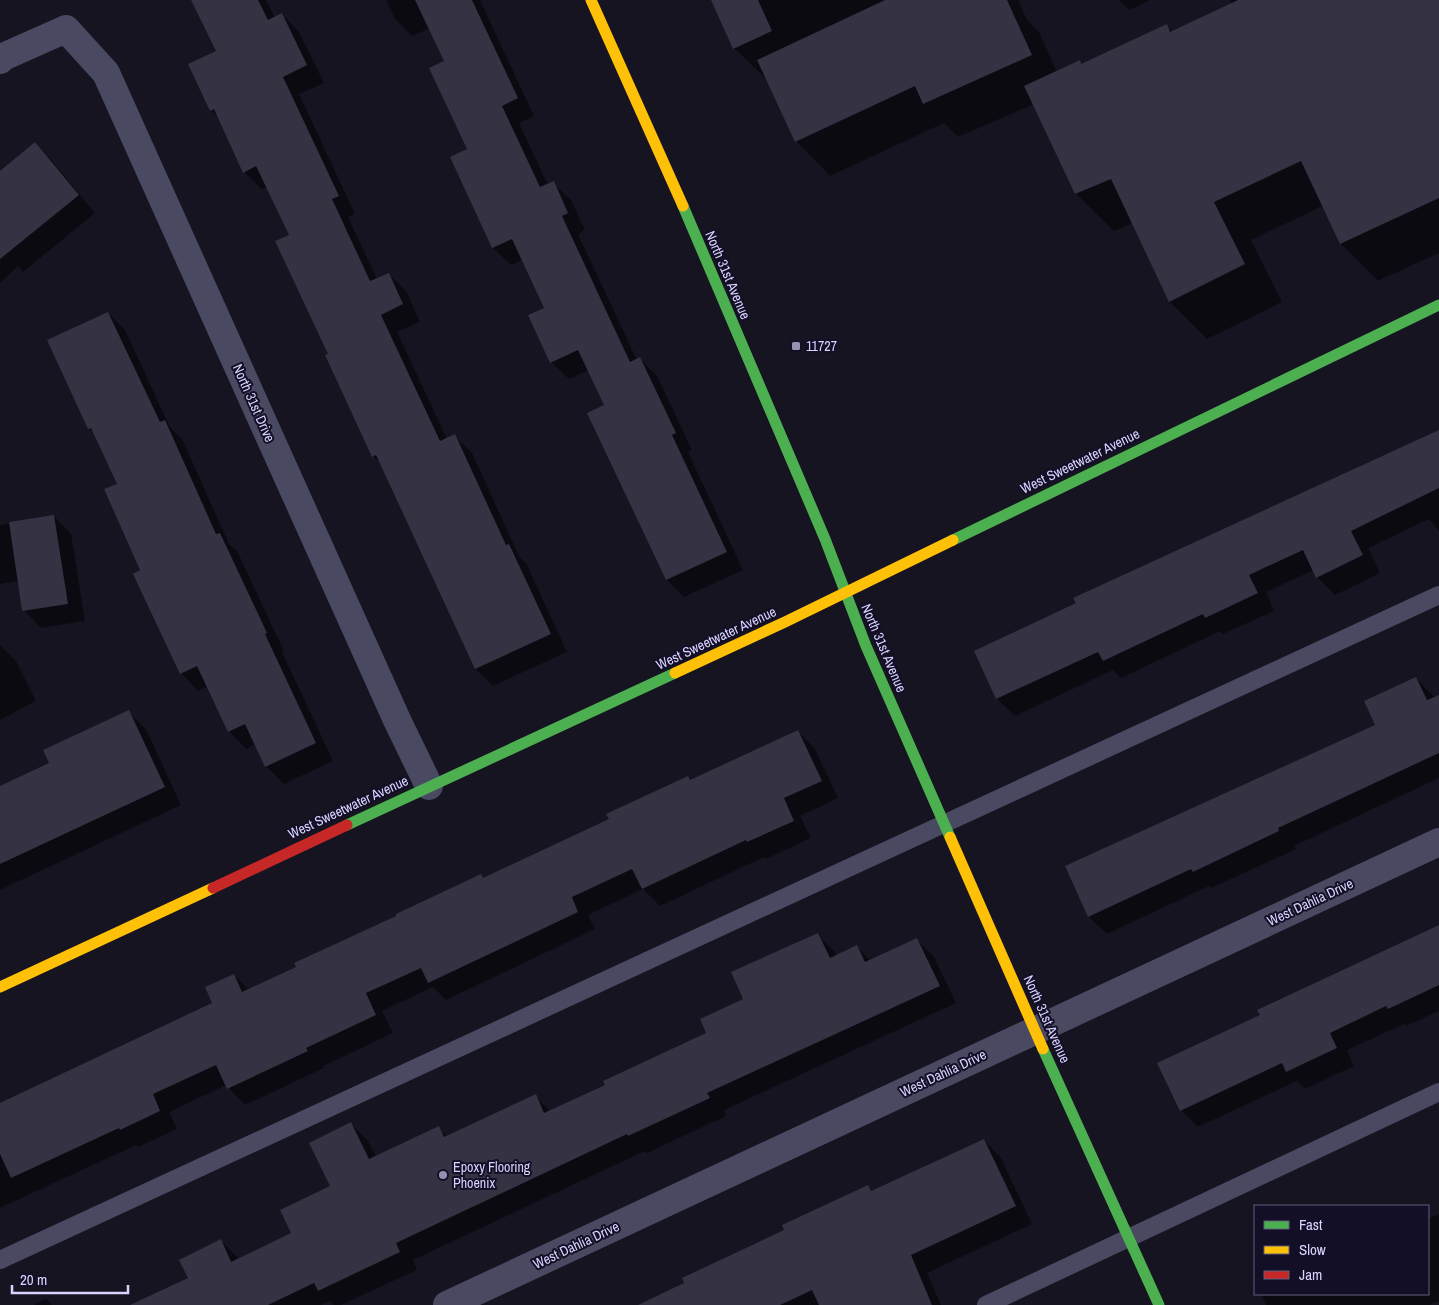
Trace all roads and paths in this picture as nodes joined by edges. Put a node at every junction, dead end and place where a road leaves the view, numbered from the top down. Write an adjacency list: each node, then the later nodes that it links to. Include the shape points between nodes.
1 (591, 0): 4 (street, North 31st Avenue, via 673,182)
2 (0, 60): 6 (street, North 31st Drive, via 66,29 106,72)
3 (1439, 306): 4 (street, West Sweetwater Avenue)
4 (845, 592): 6 (street, West Sweetwater Avenue); 7 (street, North 31st Avenue)
5 (1439, 595): 7 (lane)
6 (429, 786): 9 (street, West Sweetwater Avenue)
7 (944, 824): 10 (street, North 31st Avenue); 13 (lane)
8 (1439, 842): 10 (street, West Dahlia Drive)
9 (0, 986)
10 (1034, 1030): 12 (street, North 31st Avenue); 14 (street, West Dahlia Drive)
11 (1439, 1092): 12 (lane)
12 (1129, 1238): 15 (lane); 16 (street, North 31st Avenue)
13 (0, 1260)
14 (447, 1305)
15 (986, 1305)
16 (1159, 1305)

